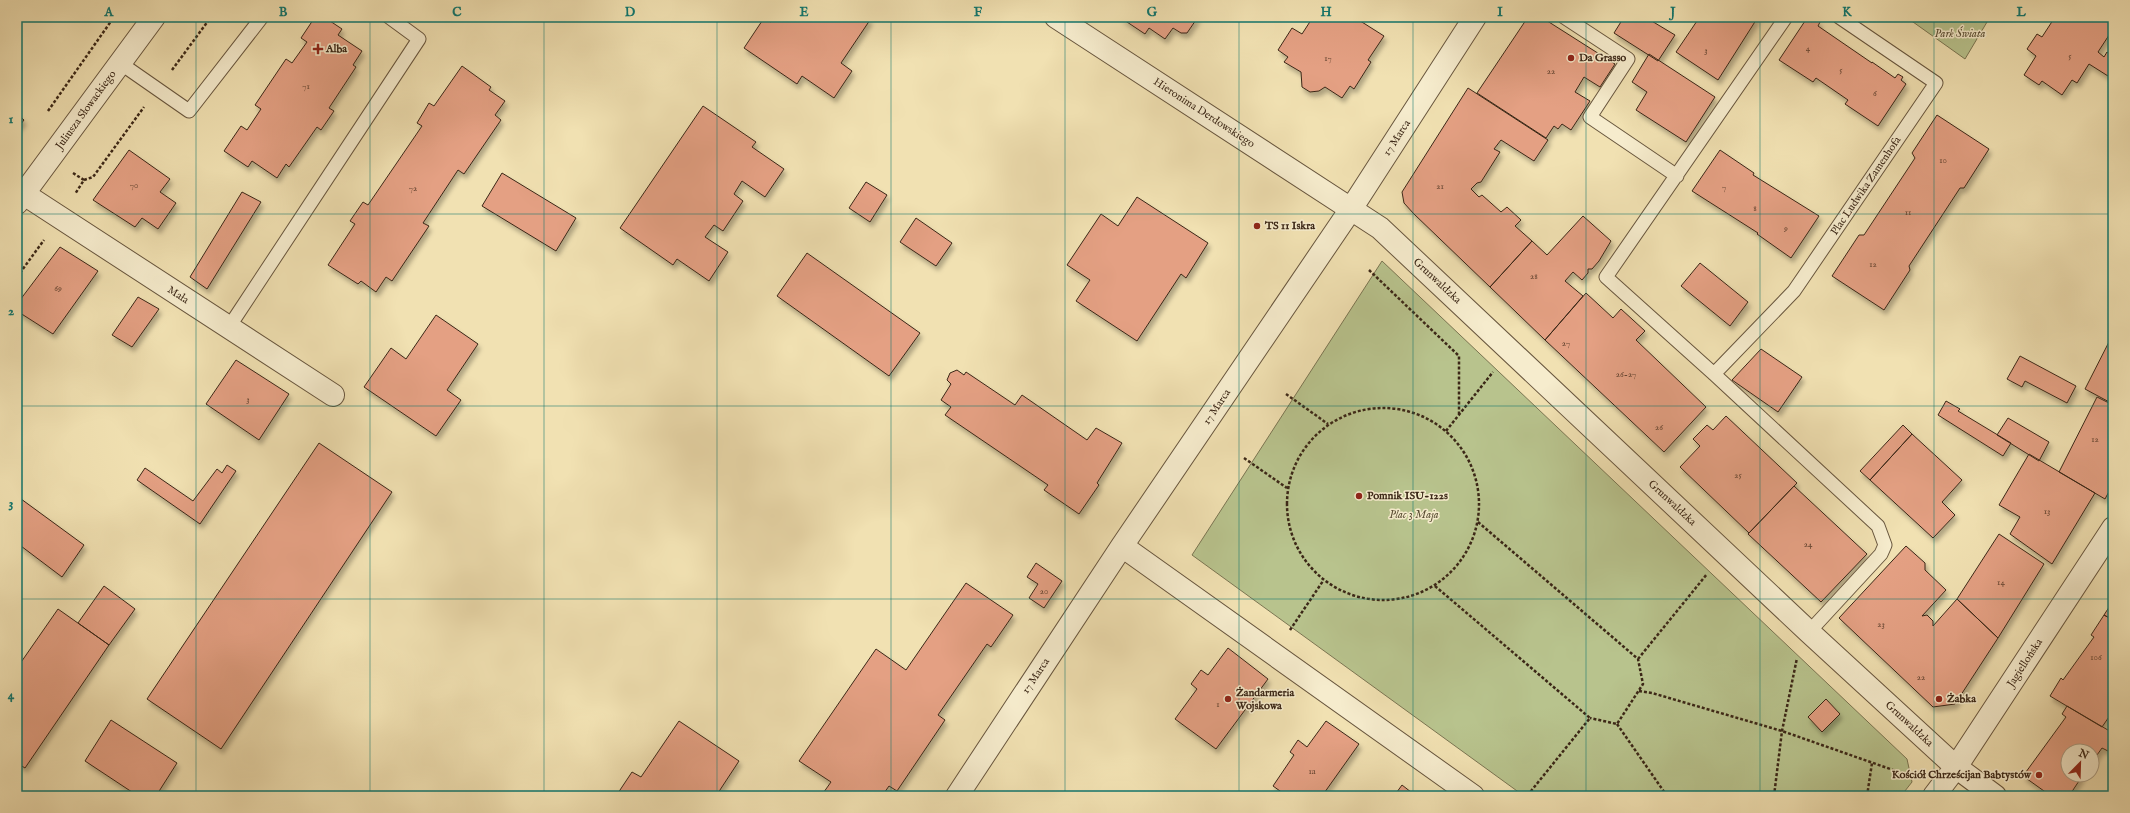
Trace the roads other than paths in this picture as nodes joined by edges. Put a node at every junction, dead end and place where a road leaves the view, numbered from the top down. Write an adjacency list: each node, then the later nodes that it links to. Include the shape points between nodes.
1 (154, 17): 9 (street, Juliusza Słowackiego)
2 (262, 17): 9 (lane, via 188,111)
3 (389, 17): 13 (lane, via 419,39)
4 (1056, 17): 12 (street, Hieronima Derdowskiego)
5 (1475, 17): 12 (street, 17 Marca)
6 (1564, 17): 10 (lane, via 1628,59 1590,117)
7 (1786, 17): 10 (lane)
8 (1840, 17): 14 (lane, Plac Ludwika Zamenhofa, via 1936,83 1794,291)
9 (120, 63): 11 (street, Juliusza Słowackiego)
10 (1677, 176): 14 (lane, via 1606,277)
11 (20, 199): 13 (street, Mała)
12 (1351, 209): 17 (street, 17 Marca); 18 (street, Grunwaldzka, via 1387,234)
13 (229, 327): 15 (street, Mała)
14 (1714, 374): 18 (lane, via 1878,526 1886,545)
15 (333, 395)
16 (2113, 528): 19 (street, Jagiellońska)
17 (1122, 546): 20 (street, 17 Marca); 21 (street)
18 (1809, 632): 19 (street, Grunwaldzka)
19 (1956, 767): 22 (street, Jagiellońska); 23 (street, Grunwaldzka)
20 (957, 796)
21 (1473, 796)
22 (1934, 796)
23 (1995, 796)

